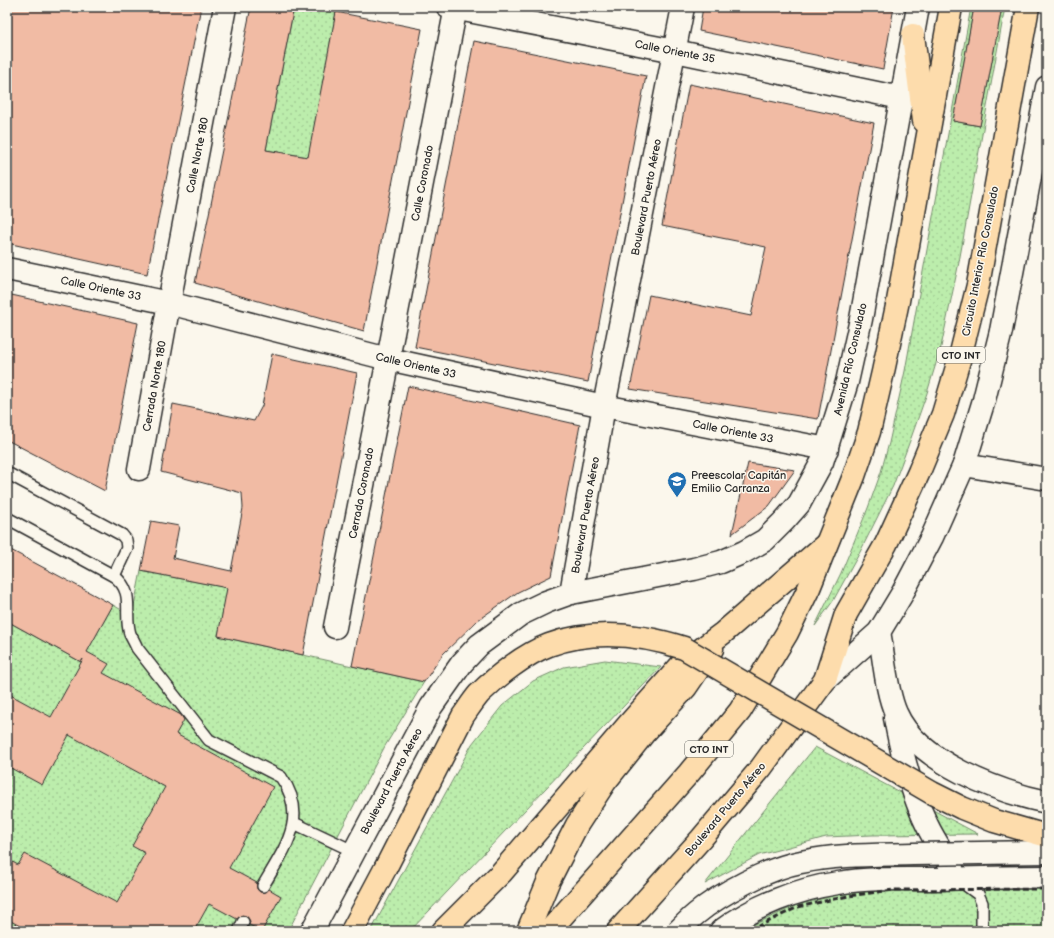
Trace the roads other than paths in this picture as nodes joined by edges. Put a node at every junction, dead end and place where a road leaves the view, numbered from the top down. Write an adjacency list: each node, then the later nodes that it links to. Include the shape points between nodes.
1 (224, 7): 14 (street, Calle Norte 180)
2 (453, 7): 8 (street, Calle Oriente 35); 15 (street, Calle Coronado)
3 (683, 7): 8 (street, Boulevard Puerto Aéreo)
4 (918, 7): 7 (street, Avenida Río Consulado)
5 (952, 7): 12 (highway, CTO INT)
6 (1028, 7): 29 (highway, Circuito Interior Río Consulado / CTO INT, via 978,285 943,414 886,544 846,614)
7 (913, 35): 10 (street, Avenida Río Consulado); 12 (highway)
8 (675, 51): 10 (street, Calle Oriente 35); 16 (street, Boulevard Puerto Aéreo)
9 (1047, 87): 11 (street, CTO INT)
10 (901, 98): 17 (street, Avenida Río Consulado, via 850,368)
11 (1043, 128): 18 (street, CTO INT, via 1001,331)
12 (927, 141): 23 (highway, CTO INT, via 898,301 869,432)
13 (7, 269): 14 (street, Calle Oriente 33)
14 (169, 303): 15 (street, Calle Oriente 33); 19 (street, Cerrada Norte 180)
15 (388, 359): 16 (street, Calle Oriente 33); 26 (street, Cerrada Coronado)
16 (604, 406): 17 (street, Calle Oriente 33); 25 (street, Boulevard Puerto Aéreo)
17 (827, 448): 25 (street, Avenida Río Consulado, via 812,483 799,504 765,540 744,552 721,562 694,569)
18 (964, 465): 21 (street); 27 (street, CTO INT, via 932,537)
19 (139, 470)
20 (7, 473): 24 (lane, via 122,535 127,548)
21 (1047, 479)
22 (7, 518): 24 (lane)
23 (829, 541): 28 (highway); 43 (highway, CTO INT, via 787,633 740,711 689,774)
24 (114, 576): 32 (lane, via 122,582 127,594 130,633 137,648 209,740 281,777 289,788)
25 (571, 593): 34 (street, Boulevard Puerto Aéreo, via 521,614 462,663 431,707)
26 (335, 627)
27 (879, 632): 29 (street, CTO INT); 30 (street)
28 (723, 633): 41 (highway, via 683,663 501,873); 42 (highway, via 686,687 645,732 605,782 577,825 548,882)
29 (824, 680): 44 (highway, Boulevard Puerto Aéreo / CTO INT, via 760,768 701,839)
30 (892, 701): 31 (street, via 904,727 925,751 1002,790); 37 (street, via 901,748 913,789 927,826)
31 (1047, 802)
32 (294, 823): 34 (lane); 38 (lane, via 288,842)
33 (1047, 836): 40 (highway, bridge, via 994,821 932,793 684,648 627,635 574,638 548,646 527,657 478,695 463,716)
34 (353, 851): 39 (street, Boulevard Puerto Aéreo)
35 (1047, 852): 45 (street, bridge, via 861,854 799,862 767,873 734,889 695,914)
36 (1047, 877): 37 (street)
37 (957, 878): 46 (street, via 868,880 809,889 758,908); 47 (lane, via 978,894 982,903)
38 (263, 886)
39 (312, 931)
40 (352, 931)
41 (442, 931)
42 (528, 931)
43 (549, 931)
44 (618, 931)
45 (678, 931)
46 (721, 931)
47 (982, 931)

